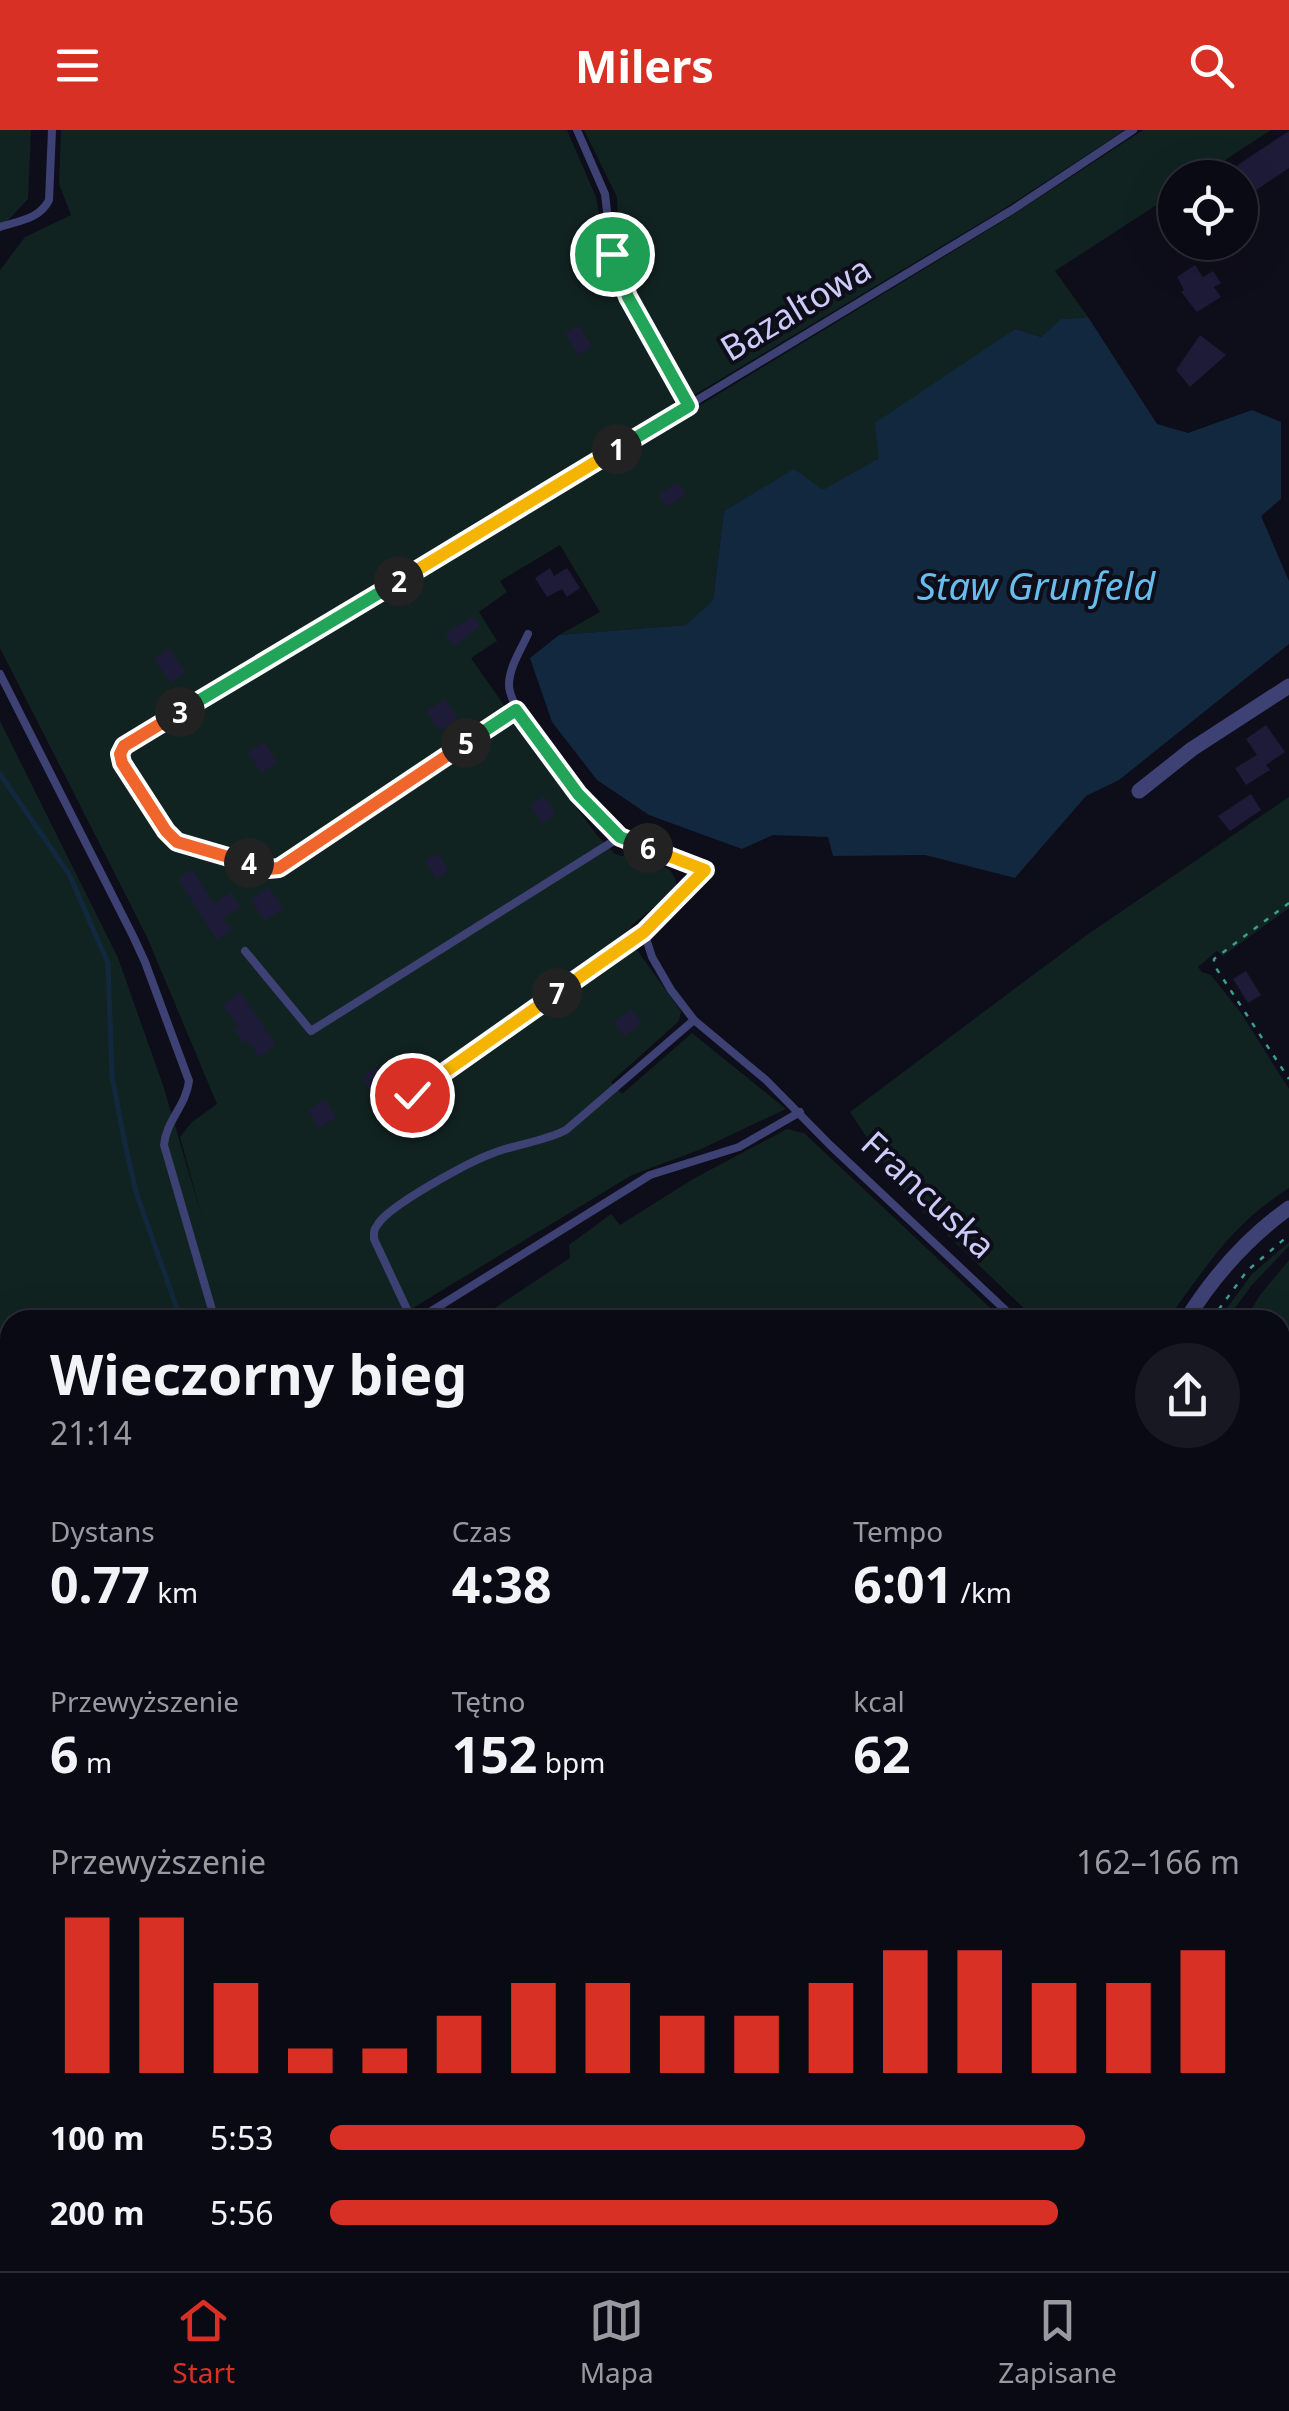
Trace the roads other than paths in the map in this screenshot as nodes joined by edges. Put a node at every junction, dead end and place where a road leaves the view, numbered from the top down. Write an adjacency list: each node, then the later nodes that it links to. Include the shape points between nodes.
1 (52, 130): 4 (lane, via 45,209)
2 (576, 130): 5 (lane, via 604,194 612,254 628,297)
3 (1133, 130): 5 (lane, Bazaltowa)
4 (0, 227)
5 (689, 406): 9 (lane, Bazaltowa, via 120,754 177,842 279,868)
6 (528, 634): 9 (lane, via 508,686)
7 (0, 674): 18 (lane, via 145,962 189,1082 164,1145)
8 (1289, 686): 10 (street)
9 (516, 710): 11 (lane, via 578,794)
10 (1139, 791)
11 (620, 837): 12 (lane, via 705,870); 13 (lane, via 311,1031)
12 (644, 932): 14 (lane, Francuska, via 652,957); 15 (lane)
13 (245, 951)
14 (694, 1020): 16 (lane, Francuska); 19 (lane, via 566,1130 489,1154 381,1220 374,1239)
15 (412, 1095)
16 (800, 1112): 20 (lane, via 739,1147 650,1175); 21 (lane, Francuska)
17 (1289, 1208): 22 (street, via 1234,1256)
18 (212, 1310)
19 (409, 1310)
20 (430, 1310)
21 (1005, 1310)
22 (1193, 1310)

